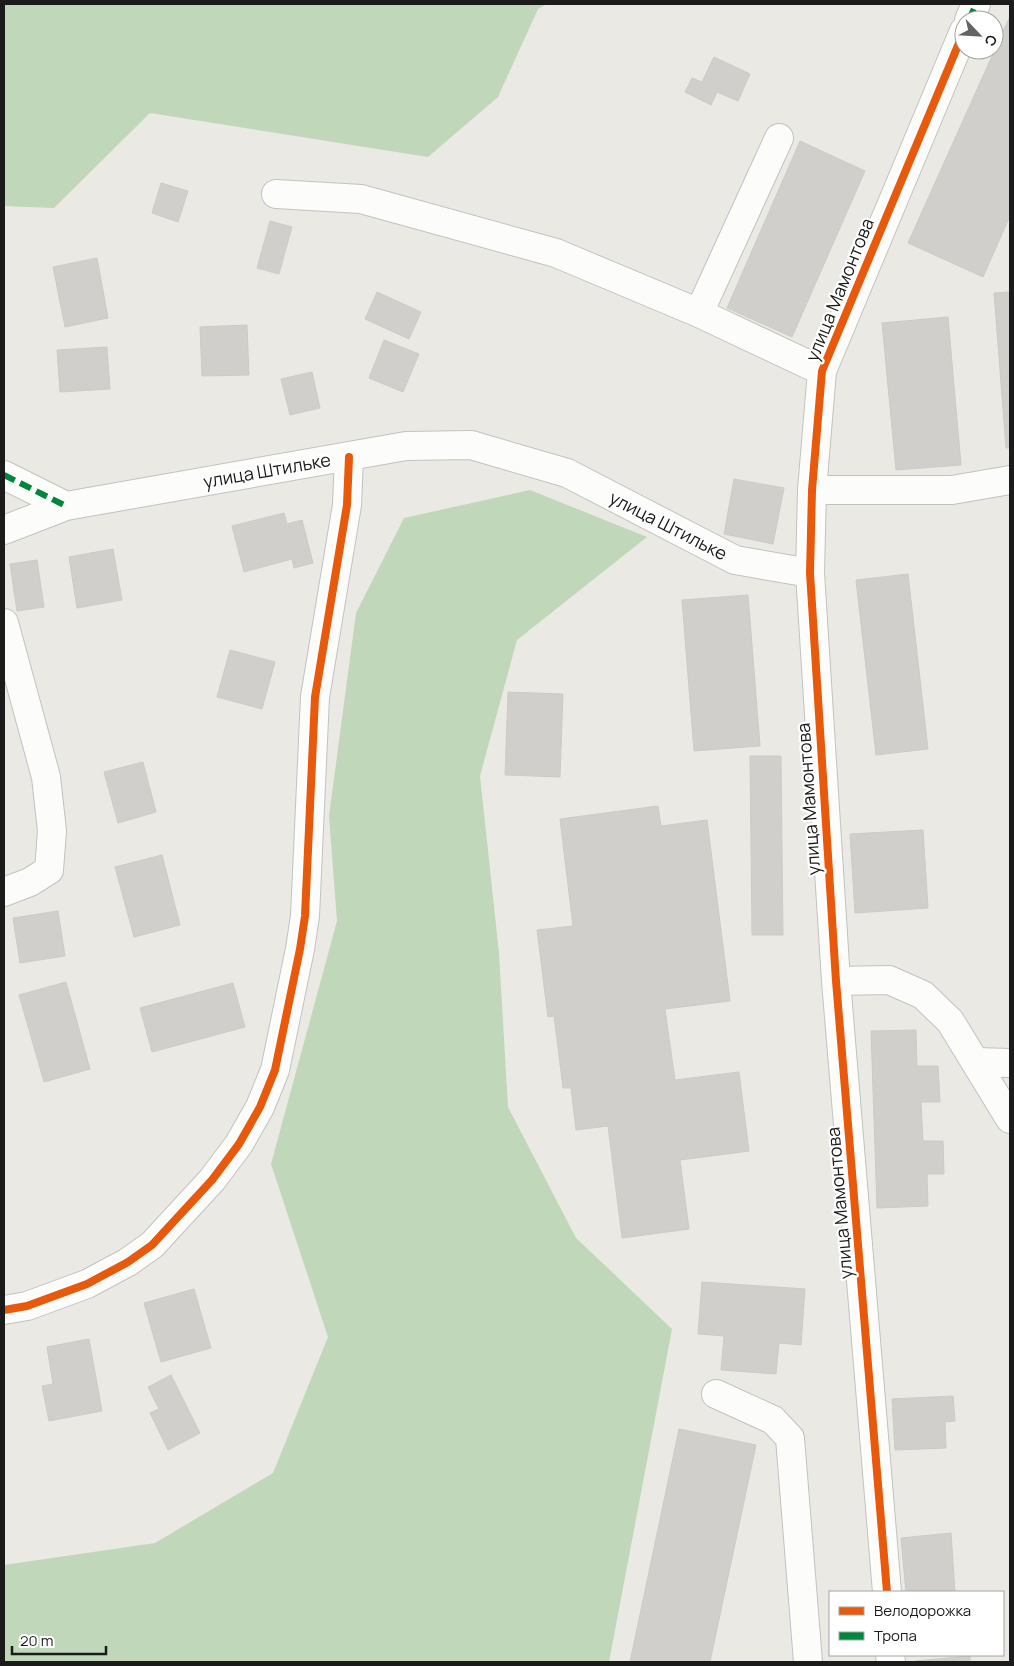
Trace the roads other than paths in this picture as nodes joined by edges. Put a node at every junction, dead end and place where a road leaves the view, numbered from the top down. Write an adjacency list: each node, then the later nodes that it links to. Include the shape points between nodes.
1 (954, 55): 5 (street, улица Мамонтова)
2 (779, 138): 4 (street)
3 (276, 194): 4 (street, via 361,199 556,253)
4 (699, 313): 5 (street)
5 (822, 371): 9 (street, улица Мамонтова)
6 (349, 456): 10 (street, улица Штильке); 12 (street, улица Штильке, via 406,446 471,445 567,473 735,560); 19 (street, via 347,505 315,697 305,916 275,1070 260,1107 239,1144 212,1180 152,1245 87,1284 28,1306)
7 (4, 475): 10 (street)
8 (1010, 480): 9 (street, via 952,490)
9 (812, 490): 12 (street, улица Мамонтова)
10 (66, 506): 11 (street, улица Штильке)
11 (4, 530)
12 (810, 573): 15 (street, улица Мамонтова)
13 (4, 623): 14 (street, via 46,777 52,831 49,870)
14 (4, 892)
15 (836, 980): 16 (street, via 889,980 923,995 950,1021); 21 (street, улица Мамонтова)
16 (976, 1062): 17 (street); 18 (street)
17 (1010, 1063)
18 (1010, 1118)
19 (4, 1310)
20 (716, 1394): 22 (street, via 773,1420 790,1438)
21 (887, 1591)
22 (808, 1662)

